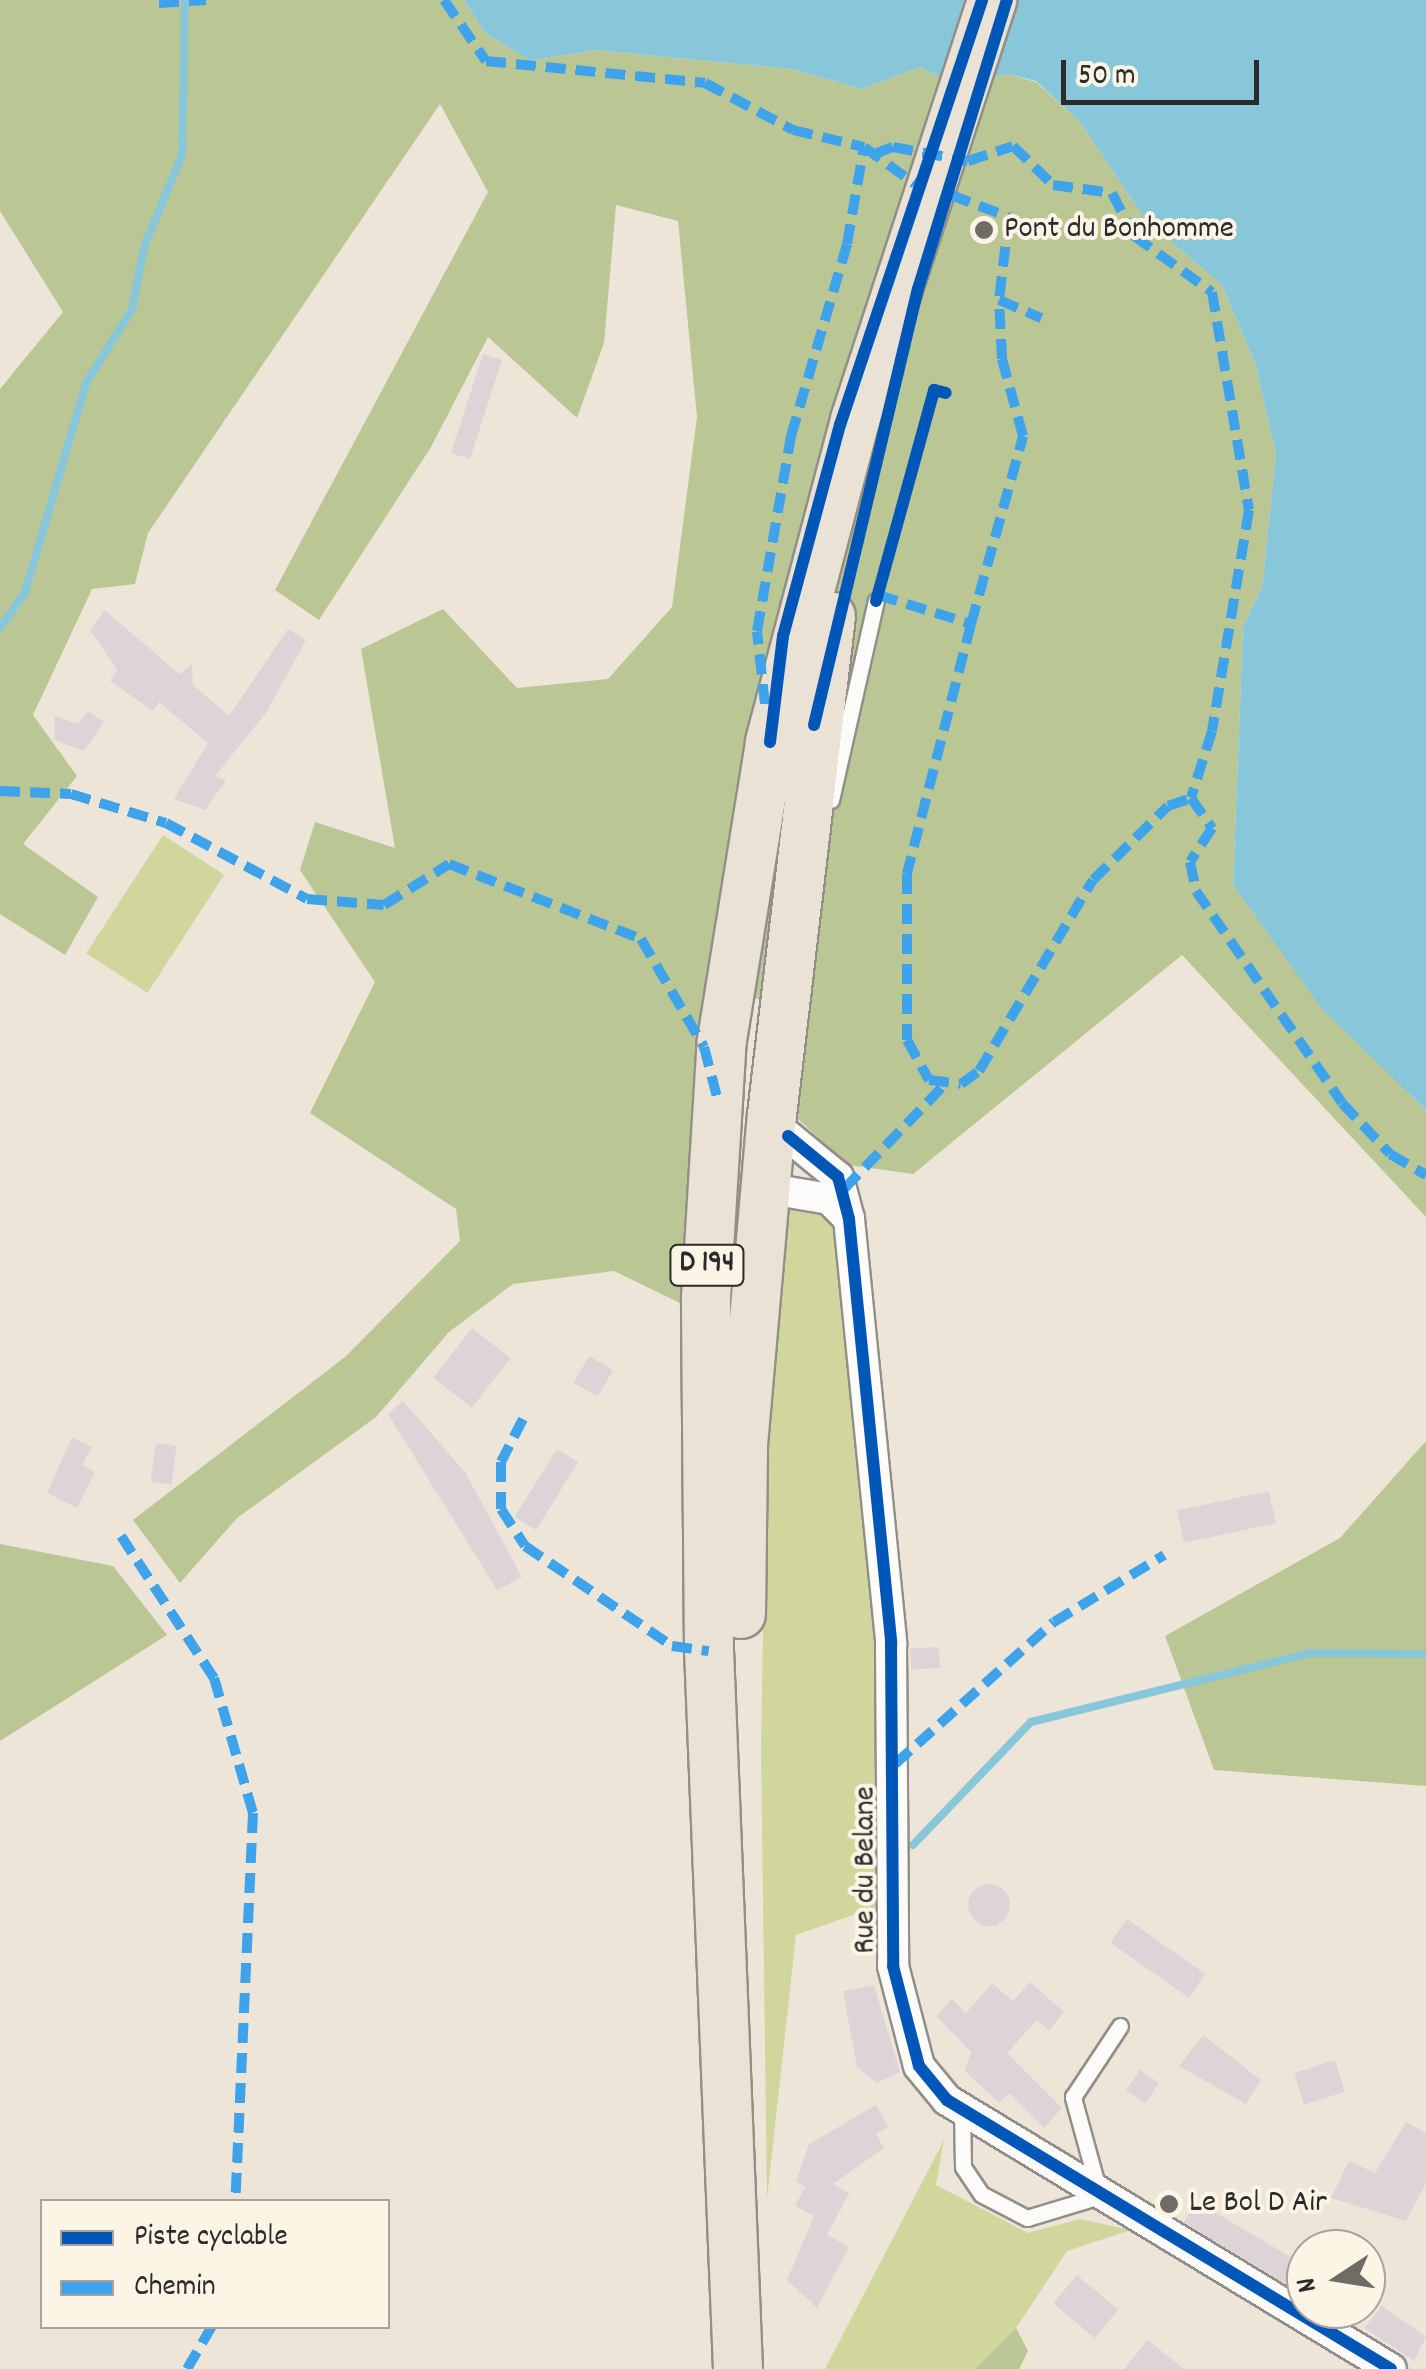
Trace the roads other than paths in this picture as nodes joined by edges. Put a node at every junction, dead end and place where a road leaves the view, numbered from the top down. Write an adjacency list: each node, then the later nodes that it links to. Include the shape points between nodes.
1 (992, 0): 2 (main road, D 194)
2 (933, 190): 4 (main road, D 194, via 842,542); 5 (main road, D 194, via 855,420 770,742 748,836)
3 (876, 601): 4 (lane, via 830,804)
4 (804, 820): 6 (main road, D 194)
5 (717, 1098): 6 (lane); 12 (main road, D 194, via 706,1298 709,1651)
6 (780, 1126): 8 (street, Rue du Belane, via 838,1178); 13 (main road, D 194, via 743,1445 739,1849)
7 (782, 1191): 8 (street, via 829,1199)
8 (850, 1219): 10 (street, Rue du Belane, via 891,1643 893,1966 919,2066)
9 (1120, 2026): 11 (lane, via 1073,2097)
10 (962, 2109): 11 (street, Rue du Belane); 11 (lane, via 962,2168 982,2194 1028,2218)
11 (1100, 2196): 14 (street, Rue du Belane)
12 (738, 2369)
13 (750, 2369)
14 (1392, 2369)

